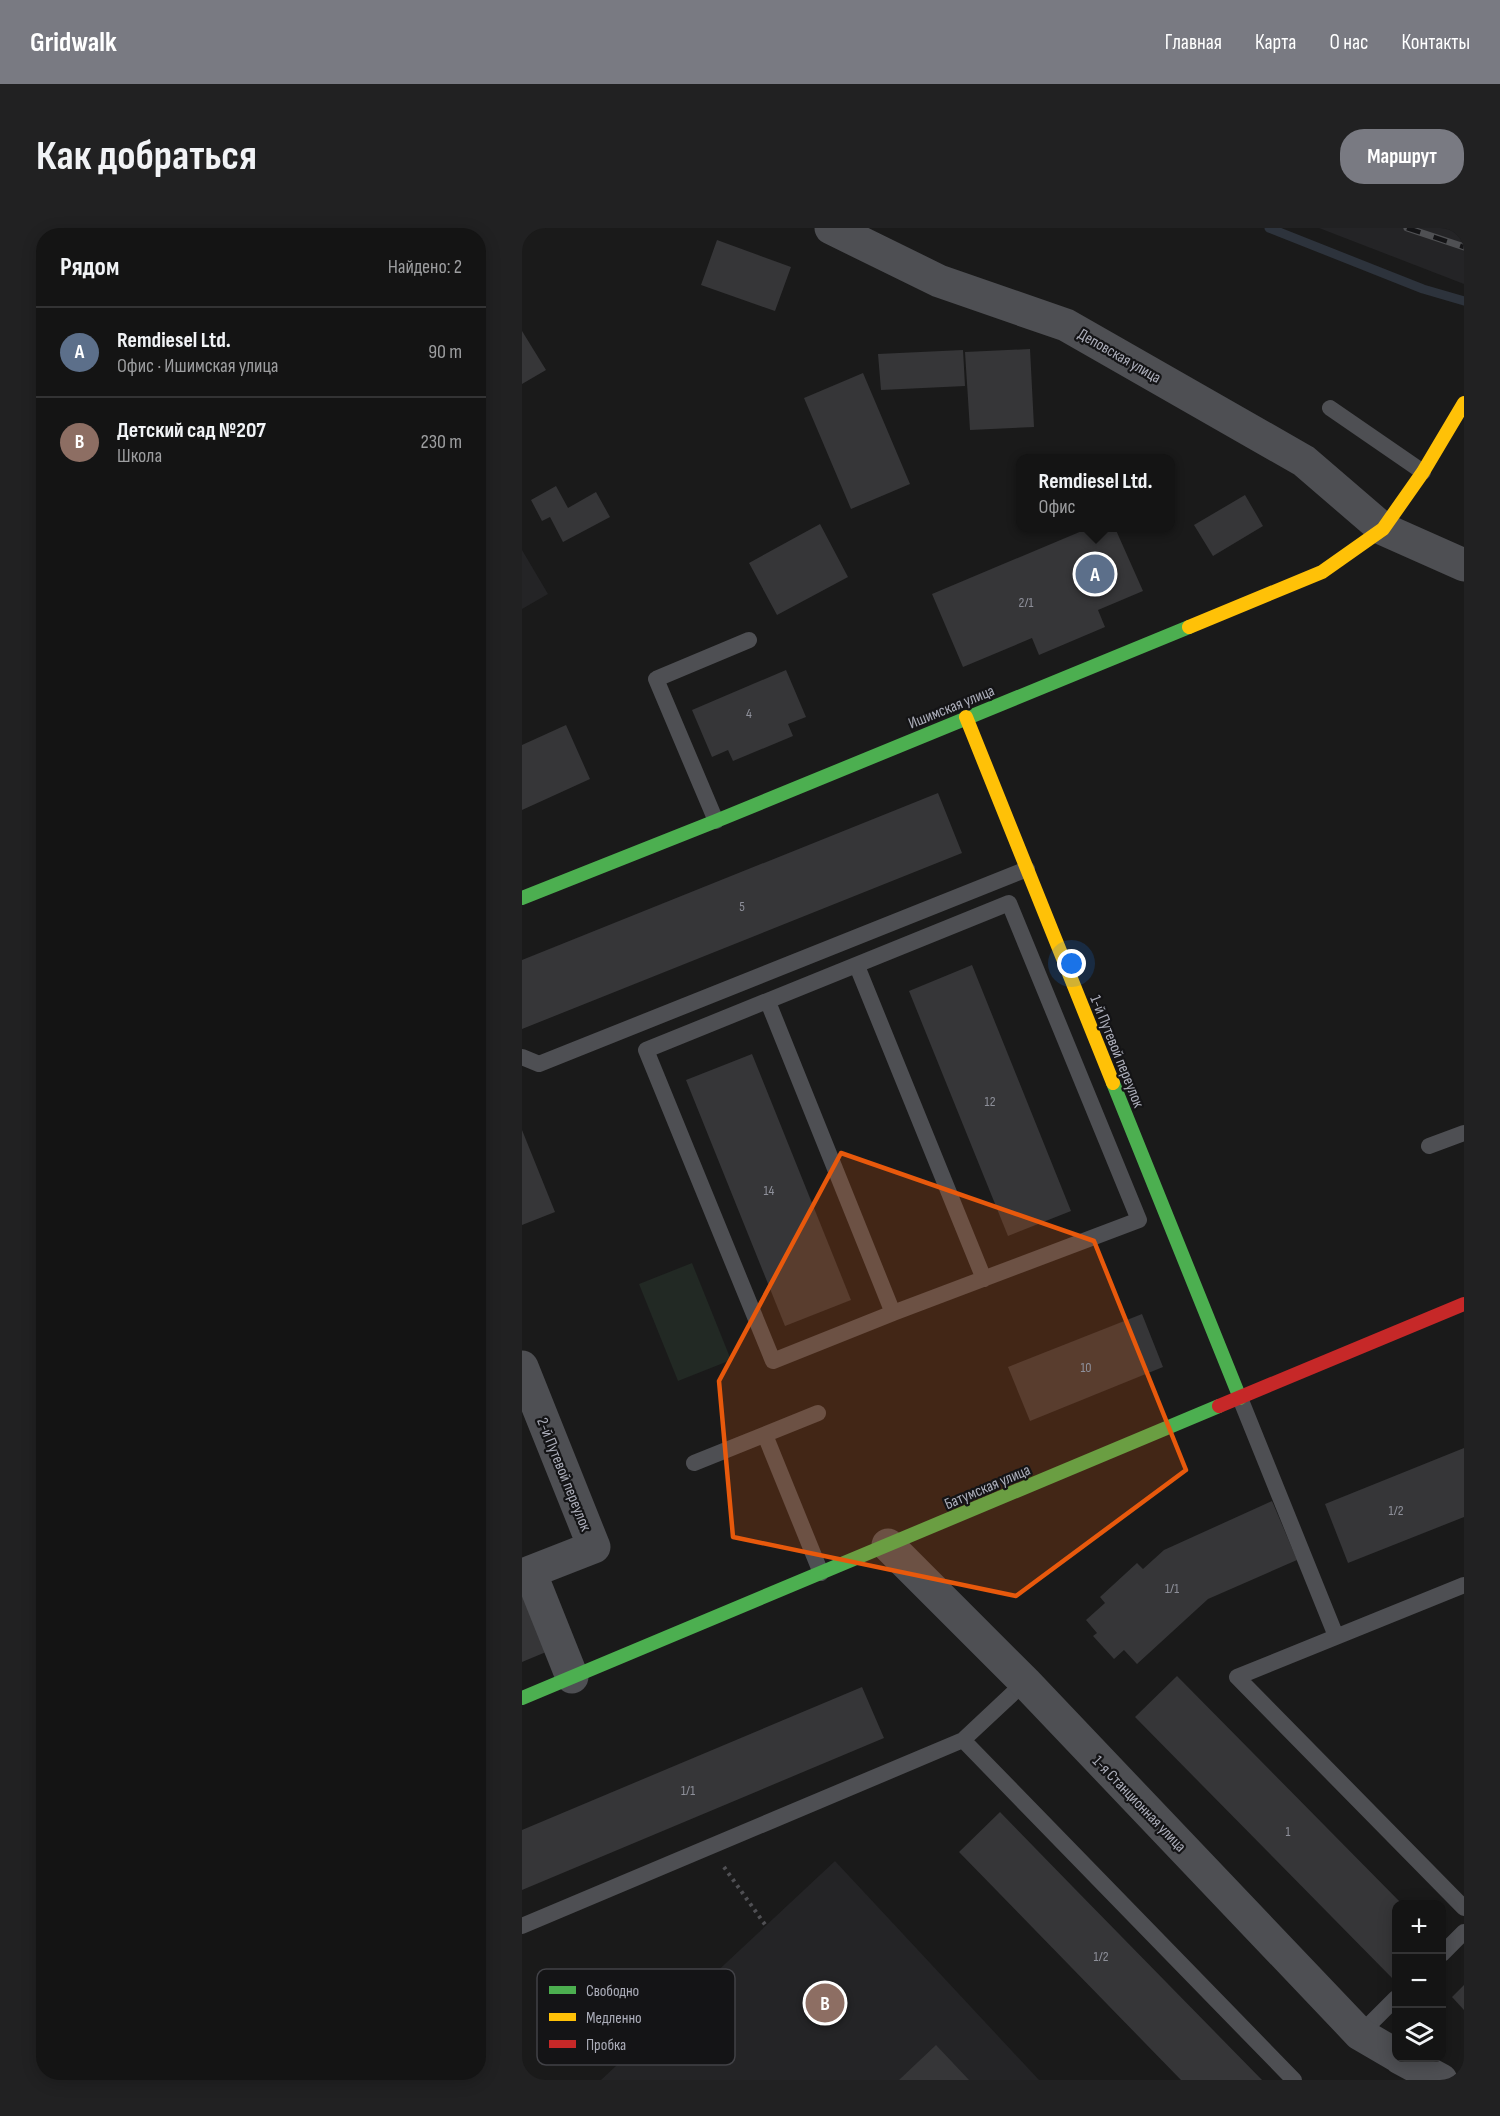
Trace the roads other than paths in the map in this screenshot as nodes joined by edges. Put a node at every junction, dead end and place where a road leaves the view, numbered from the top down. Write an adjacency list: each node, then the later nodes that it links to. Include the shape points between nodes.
1 (831, 228): 5 (street, Деповская улица, via 939,281 1066,325 1304,461)
2 (1464, 403): 4 (street, Ишимская улица)
3 (1330, 408): 4 (lane)
4 (1423, 472): 5 (street, Ишимская улица)
5 (1383, 529): 6 (street, Деповская улица); 8 (street, Ишимская улица, via 1322,572)
6 (1464, 565)
7 (749, 640): 9 (lane, via 656,679)
8 (966, 717): 9 (street, Ишимская улица); 10 (street, 1-й Путевой переулок)
9 (716, 821): 12 (street, Ишимская улица)
10 (1027, 869): 11 (lane); 23 (street, 1-й Путевой переулок)
11 (1000, 879): 13 (lane); 16 (lane, via 539,1064)
12 (522, 898)
13 (1009, 903): 14 (lane); 19 (lane, via 1139,1220)
14 (857, 966): 15 (lane); 19 (lane)
15 (768, 1002): 21 (lane); 21 (lane, via 646,1050 773,1361)
16 (522, 1057)
17 (1464, 1133): 18 (lane)
18 (1429, 1146)
19 (984, 1279): 21 (lane)
20 (1464, 1304): 23 (street, Батумская улица)
21 (893, 1313)
22 (522, 1366): 28 (street, 2-й Путевой переулок, via 594,1547)
23 (1240, 1398): 27 (street, Батумская улица); 31 (lane)
24 (818, 1413): 25 (lane)
25 (765, 1435): 26 (lane); 29 (lane)
26 (694, 1463)
27 (888, 1545): 29 (street, Батумская улица); 33 (street, 1-я Станционная улица)
28 (526, 1562): 32 (street, 2-й Путевой переулок)
29 (821, 1573): 32 (street, Батумская улица)
30 (1464, 1585): 31 (lane)
31 (1336, 1636): 36 (lane, via 1237,1677)
32 (572, 1677): 34 (street, Батумская улица)
33 (1025, 1682): 35 (lane); 41 (street, 1-я Станционная улица)
34 (522, 1698)
35 (963, 1740): 37 (lane); 44 (lane)
36 (1464, 1908)
37 (522, 1926)
38 (1464, 1932): 39 (lane)
39 (1446, 1950)
40 (1392, 2002): 41 (lane)
41 (1360, 2034): 42 (street, 1-я Станционная улица)
42 (1392, 2053)
43 (1409, 2062): 45 (street, 1-я Станционная улица)
44 (1294, 2080)
45 (1441, 2080)

